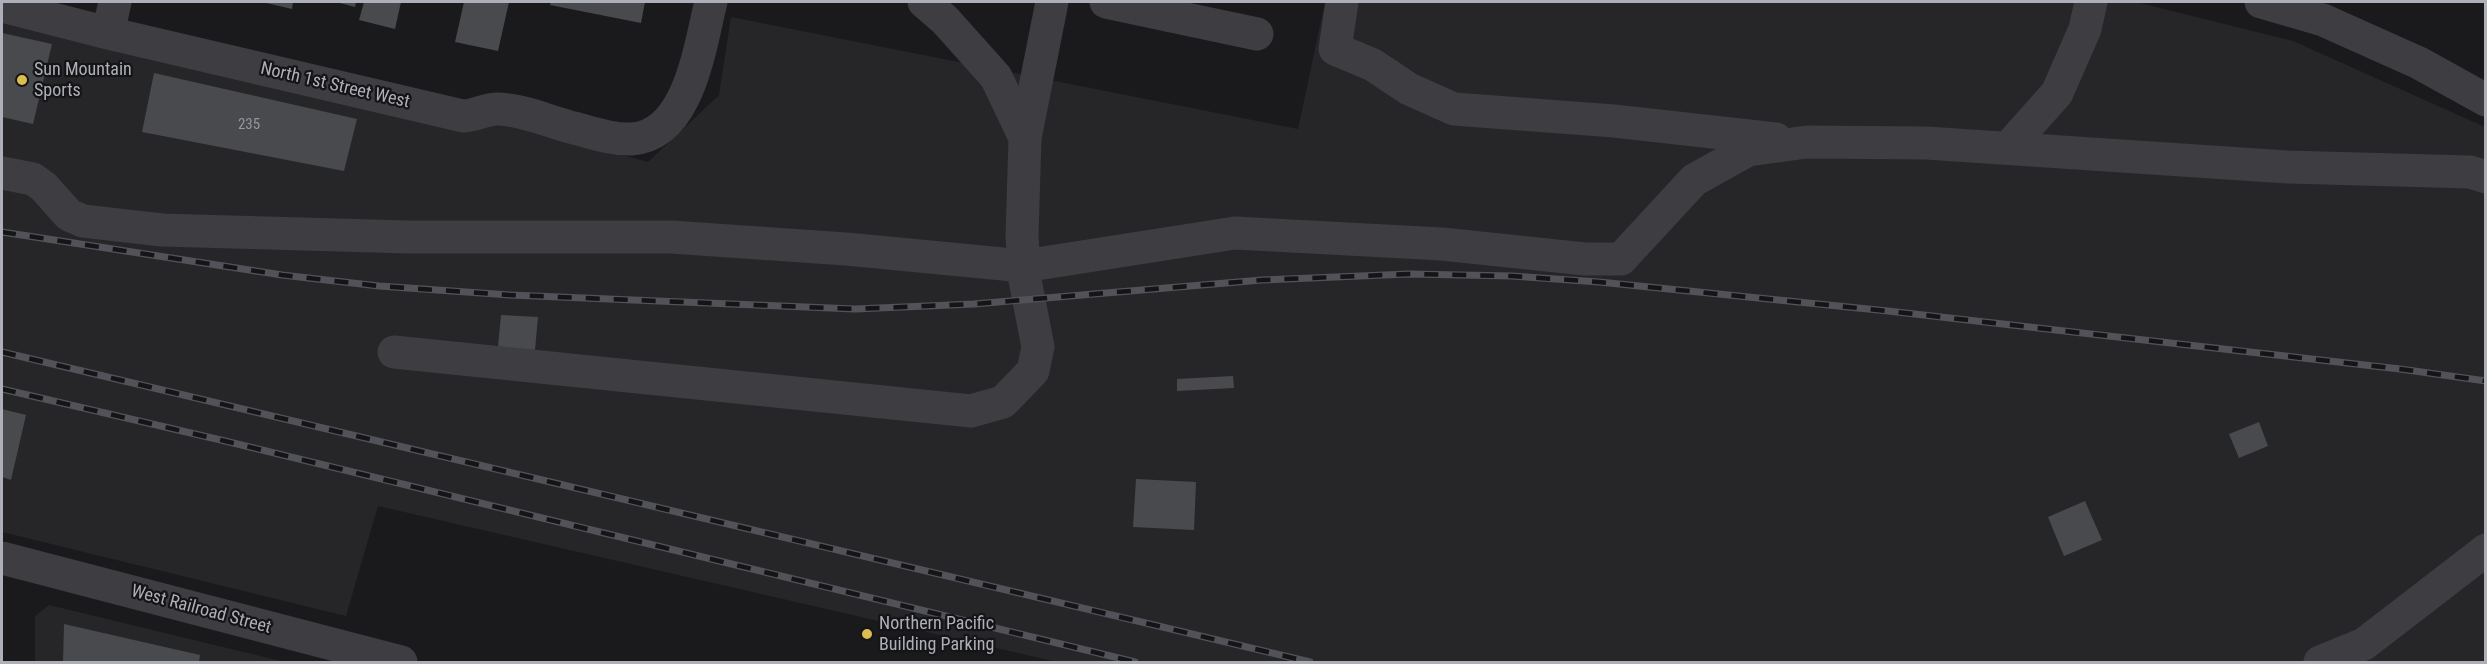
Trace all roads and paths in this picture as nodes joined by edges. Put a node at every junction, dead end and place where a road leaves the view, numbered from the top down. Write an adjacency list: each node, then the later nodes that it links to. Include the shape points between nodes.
1 (115, 2): 10 (street)
2 (711, 2): 10 (street, North 1st Street West, via 680,106 652,133 634,139 500,109 464,116)
3 (924, 2): 13 (street, via 996,77)
4 (1052, 2): 13 (street)
5 (1106, 2): 11 (street)
6 (1342, 2): 14 (street, via 1335,49 1373,65 1409,89 1454,110 1614,121)
7 (2091, 2): 15 (street, via 2085,29 2057,93)
8 (2261, 2): 12 (street, via 2323,20 2419,63)
9 (2, 6): 10 (street, North 1st Street West)
10 (108, 33)
11 (1257, 34)
12 (2486, 100)
13 (1025, 138): 18 (street)
14 (1807, 142): 15 (street); 18 (street, via 1748,150 1694,180 1621,259 1235,233)
15 (2008, 148): 17 (street, via 2287,167 2470,172)
16 (2, 173): 18 (street, via 33,179 76,218 162,230 408,237 671,237)
17 (2486, 177)
18 (1024, 266): 19 (street, via 1038,347 1033,370 1003,402 971,411)
19 (394, 352)
20 (2486, 550): 23 (street, via 2364,644)
21 (2, 558): 22 (street, West Railroad Street)
22 (401, 663)
23 (2320, 663)

